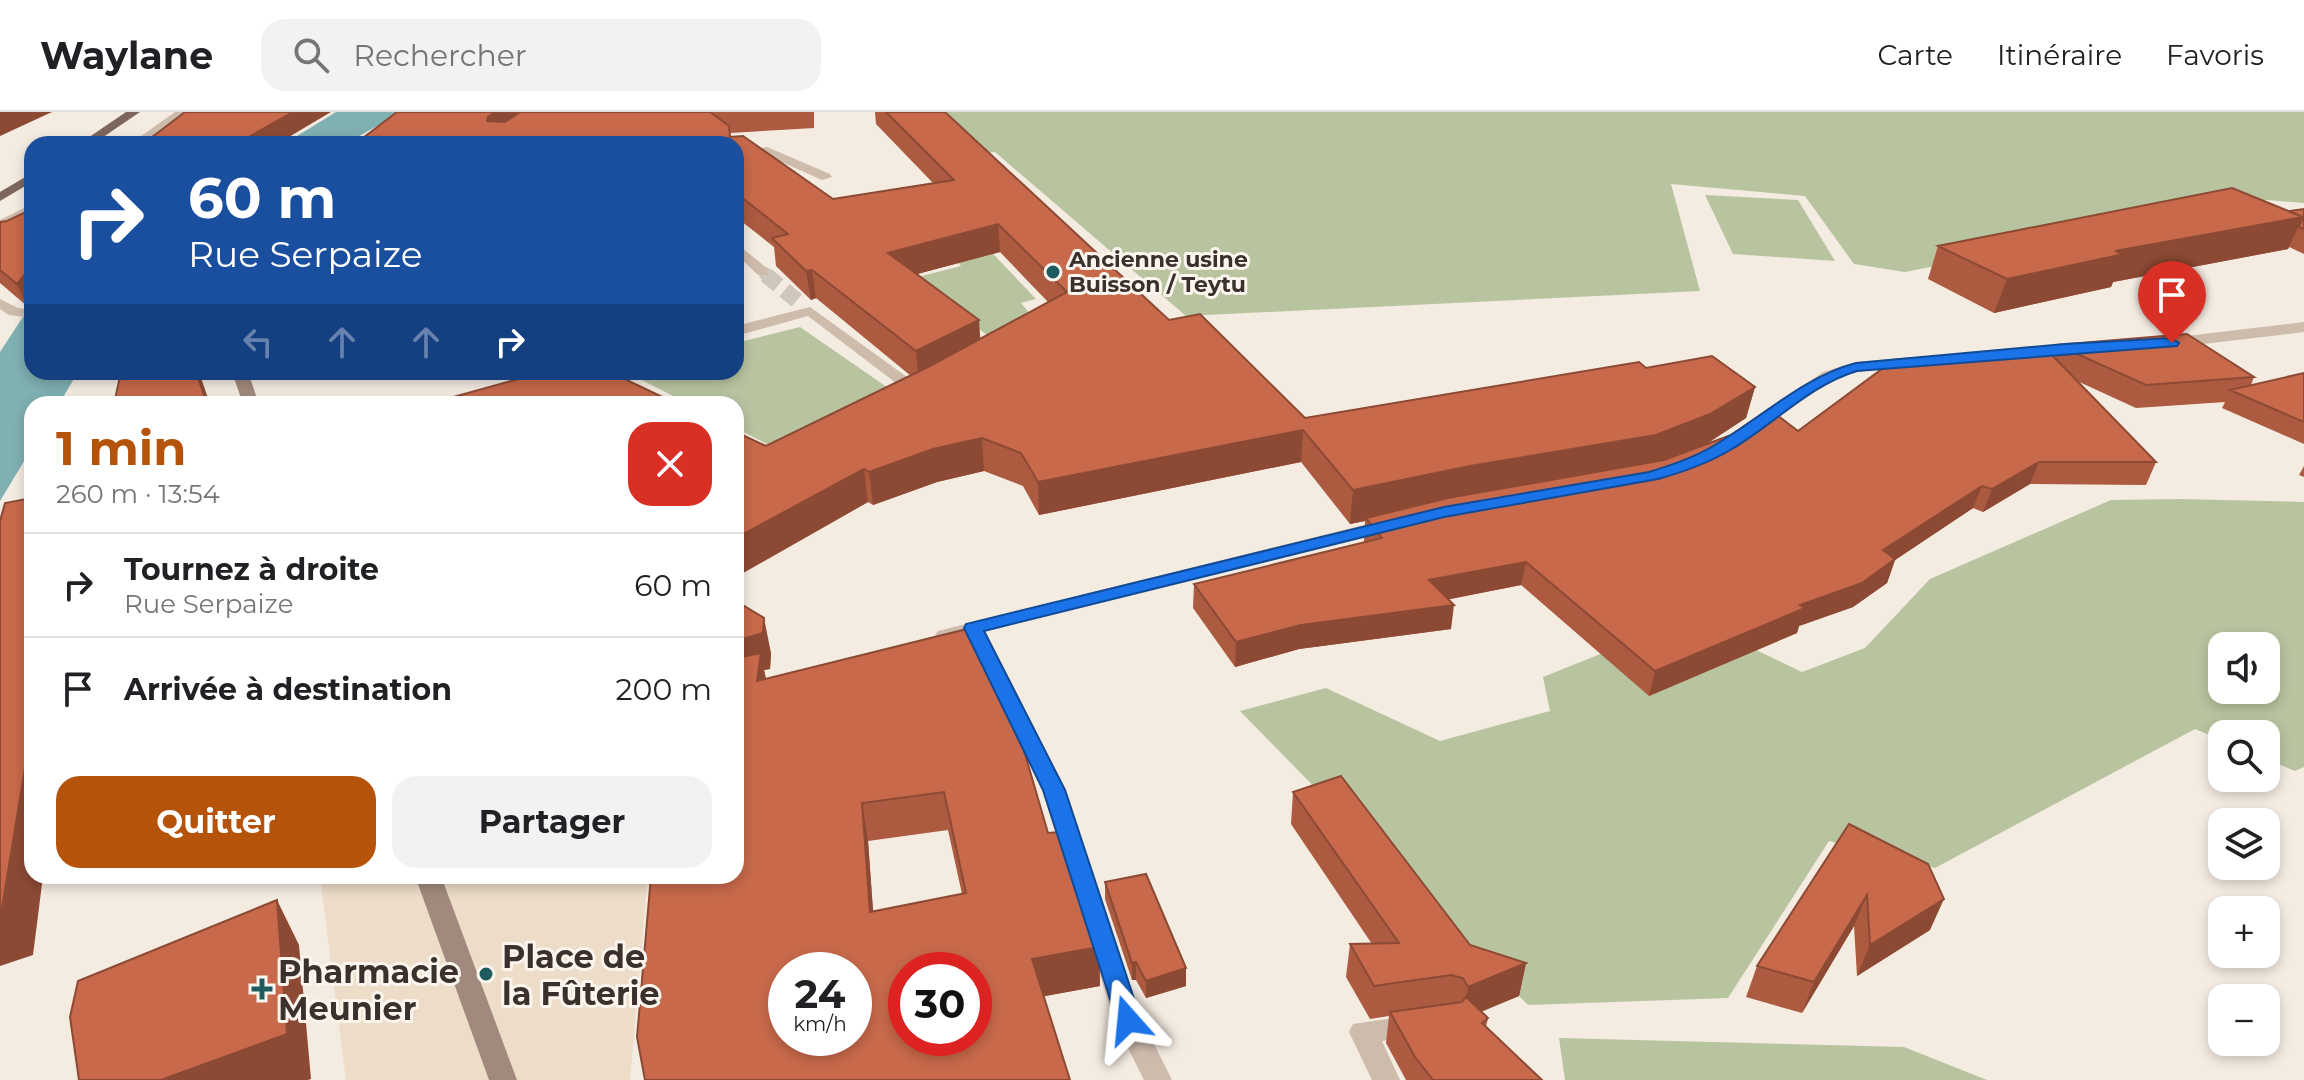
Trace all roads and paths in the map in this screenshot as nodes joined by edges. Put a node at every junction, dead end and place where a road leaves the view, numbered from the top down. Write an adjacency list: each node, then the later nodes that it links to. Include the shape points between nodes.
1 (134, 112): 3 (main road)
2 (182, 112): 4 (street)
3 (97, 136)
4 (148, 136)
5 (744, 155): 6 (street, via 767,151)
6 (826, 177)
7 (24, 182): 8 (main road)
8 (0, 197)
9 (24, 212): 10 (street)
10 (0, 225)
11 (744, 254): 12 (street)
12 (763, 272)
13 (0, 303): 14 (street)
14 (24, 313)
15 (2304, 327): 17 (street)
16 (744, 328): 19 (street, via 805,307)
17 (2164, 343)
18 (1929, 361): 20 (street, via 1856,367 1829,375)
19 (918, 393)
20 (1737, 438)
21 (1415, 519): 22 (street)
22 (973, 628): 23 (street); 27 (street, via 1054,790 1128,1020)
23 (928, 640)
24 (431, 884): 26 (main road)
25 (1446, 1022): 28 (street, via 1363,1032)
26 (503, 1080)
27 (1158, 1080)
28 (1386, 1080)

